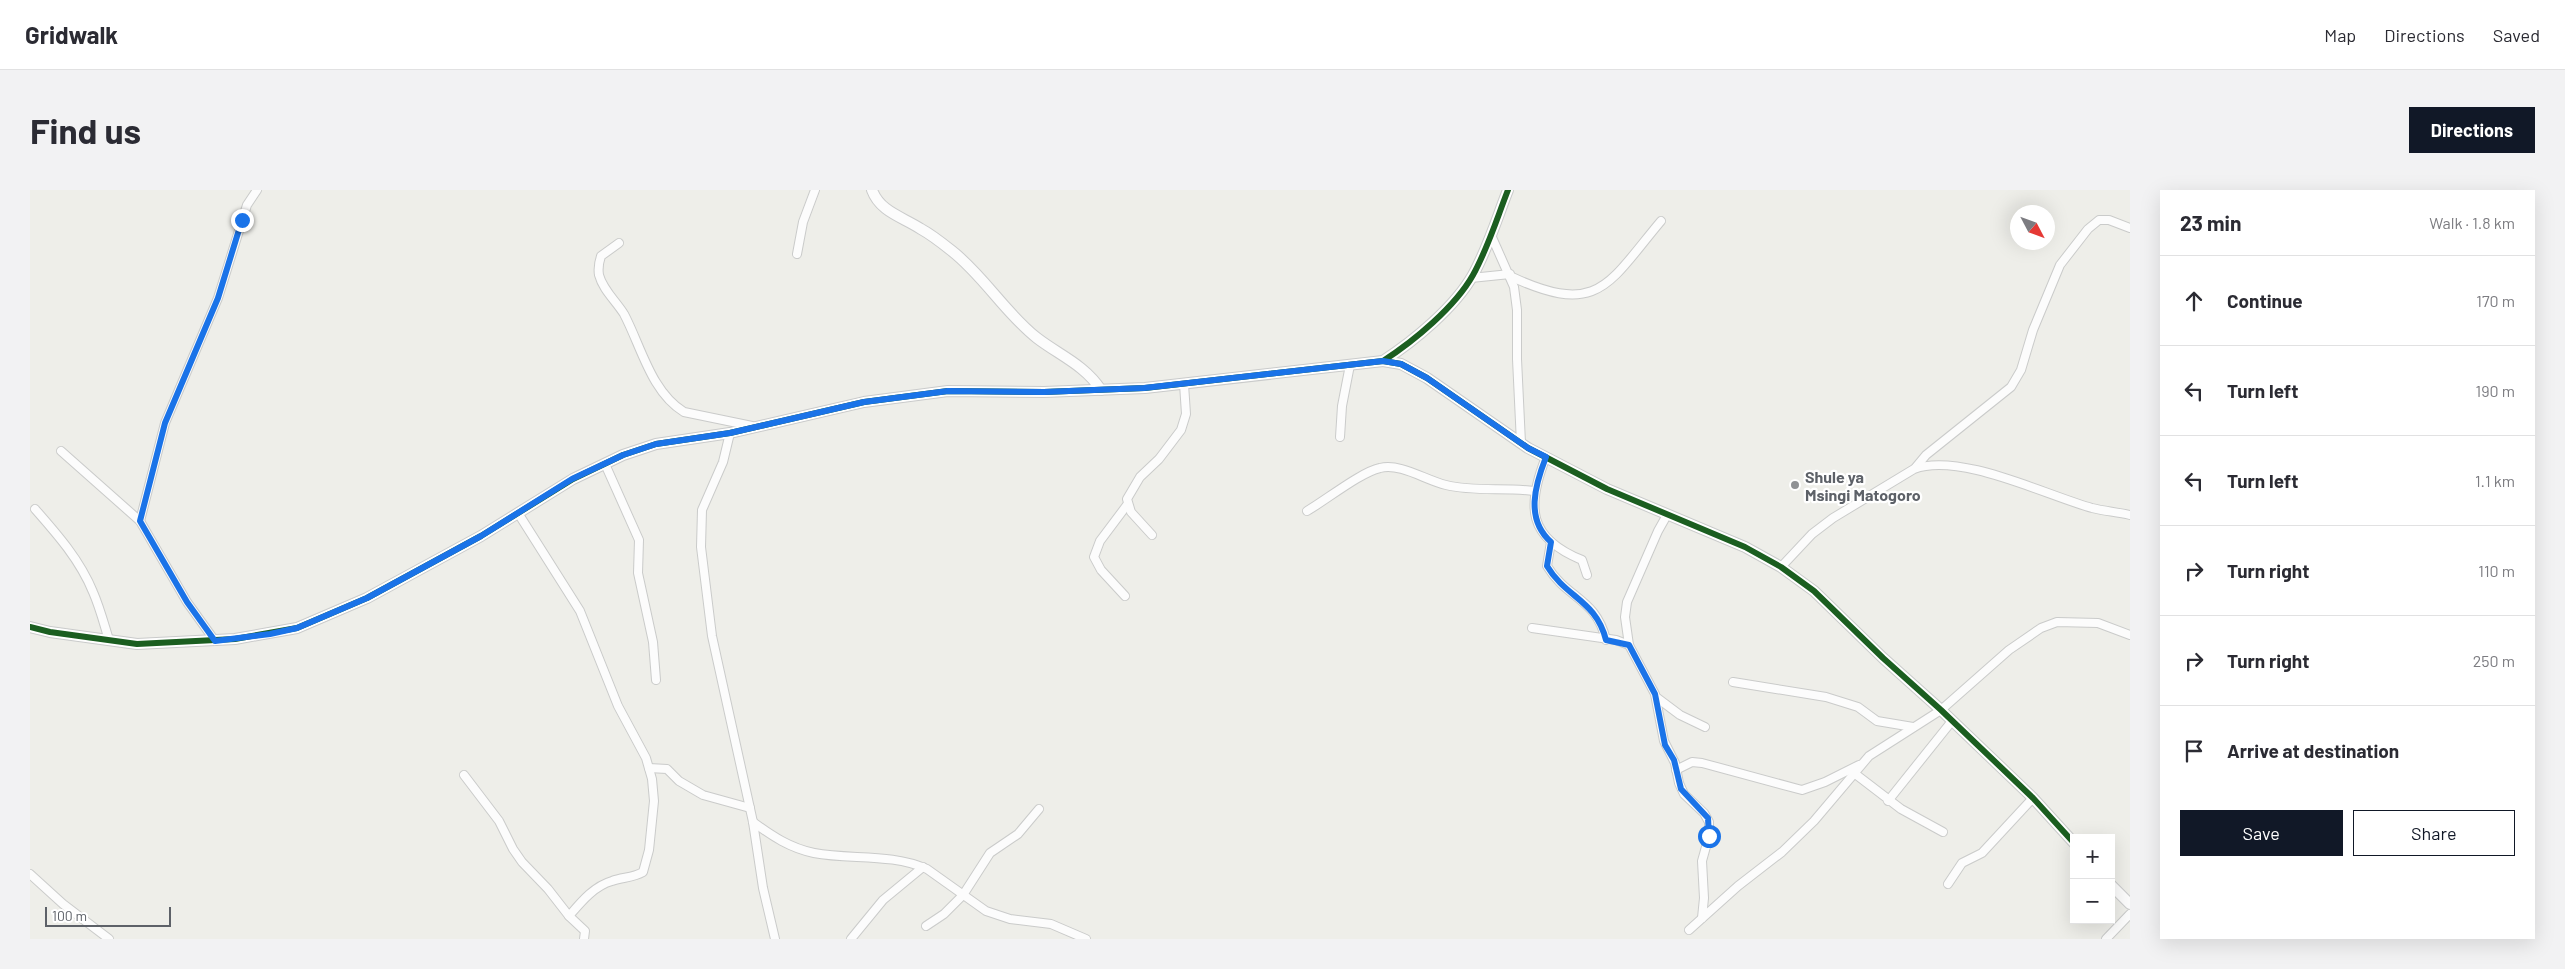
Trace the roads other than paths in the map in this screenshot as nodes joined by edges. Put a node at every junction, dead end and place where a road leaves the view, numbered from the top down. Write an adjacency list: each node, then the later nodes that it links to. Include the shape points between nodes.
1 (257, 190): 31 (street, via 248,205 215,307 165,423)
2 (815, 190): 9 (street, via 803,222)
3 (872, 190): 15 (street, via 882,206 921,228 970,266 1005,308 1037,338 1085,371)
4 (1508, 190): 7 (street)
5 (1660, 221): 10 (street, via 1625,264 1597,290 1573,296)
6 (2130, 228): 23 (street, via 2099,220 2088,229 2060,265 2033,330 2021,370 2011,387 1926,455)
7 (1491, 235): 10 (street); 11 (street)
8 (618, 243): 16 (street, via 601,256 598,273 623,314 646,366 662,389 684,412)
9 (797, 254)
10 (1511, 276): 11 (street); 19 (street, via 1518,310)
11 (1471, 278): 12 (street, via 1436,318)
12 (1383, 361): 13 (street); 19 (street, via 1401,364 1427,378)
13 (1350, 365): 14 (street); 18 (street)
14 (1184, 384): 15 (street); 25 (street, via 1186,414 1181,430 1140,478 1127,499)
15 (1101, 390): 16 (street, via 948,391 864,402)
16 (756, 427): 17 (street)
17 (730, 433): 22 (street, via 656,444); 58 (street, via 723,462 702,510 701,547 712,636)
18 (1340, 437)
19 (1521, 443): 21 (street)
20 (61, 451): 31 (street)
21 (1546, 457): 24 (street); 29 (street, via 1607,489)
22 (605, 464): 28 (street, via 572,479); 44 (street, via 640,540 638,573 653,642)
23 (1914, 469): 30 (street, via 1942,463 1963,467 2092,508); 34 (street, via 1819,529)
24 (1534, 490): 27 (street, via 1505,487 1463,489 1388,466 1366,473); 33 (street, via 1536,518)
25 (1127, 505): 32 (street); 36 (street, via 1100,541 1094,557)
26 (35, 509): 40 (street, via 77,562 93,591)
27 (1307, 511)
28 (518, 513): 42 (street, via 367,598 297,628); 52 (street, via 580,611 618,706)
29 (1668, 515): 34 (street, via 1745,547); 43 (street, via 1628,602 1624,617)
30 (2130, 515)
31 (140, 521): 42 (street, via 187,602)
32 (1152, 535)
33 (1551, 542): 35 (street, via 1582,560); 41 (street, via 1547,566 1562,586 1597,615)
34 (1781, 567): 47 (street, via 1814,590)
35 (1587, 575)
36 (1124, 596)
37 (30, 625): 40 (street)
38 (1532, 628): 41 (street)
39 (2130, 634): 47 (street, via 2098,623 2058,622 2041,628 2009,650)
40 (109, 640): 42 (street, via 137,644)
41 (1606, 640): 43 (street)
42 (215, 641)
43 (1629, 645): 46 (street)
44 (656, 680)
45 (1733, 682): 50 (street, via 1826,697 1858,707 1877,721)
46 (1656, 697): 49 (street, via 1680,715); 53 (street, via 1665,745)
47 (1941, 710): 48 (street); 50 (street)
48 (1952, 721): 56 (street); 57 (street)
49 (1704, 727)
50 (1913, 727): 51 (street)
51 (1861, 764): 53 (street, via 1802,790 1702,763 1692,762); 54 (street)
52 (649, 768): 58 (street, via 667,769 679,781 703,795); 70 (street, via 654,801 649,850 643,872 598,888 588,894)
53 (1676, 770): 71 (street, via 1684,794 1709,822 1702,861)
54 (1854, 773): 57 (street); 71 (street, via 1814,822)
55 (464, 775): 70 (street, via 499,821 512,849)
56 (2033, 798): 62 (street); 65 (street, via 1982,853 1962,863)
57 (1888, 801): 61 (street)
58 (750, 808): 60 (street)
59 (1039, 809): 67 (street, via 1018,834 990,853)
60 (753, 822): 63 (street, via 773,837 814,853 898,860); 76 (street)
61 (1943, 832)
62 (2070, 840)
63 (923, 867): 67 (street); 77 (street, via 883,900)
64 (30, 874): 74 (street)
65 (1948, 884)
66 (2115, 888): 68 (street)
67 (963, 895): 72 (street); 78 (street, via 998,916 1051,924)
68 (2130, 904)
69 (2130, 914): 79 (street)
70 (569, 916): 75 (street, via 585,931)
71 (1702, 918): 73 (street)
72 (926, 926)
73 (1689, 930)
74 (109, 939)
75 (584, 939)
76 (775, 939)
77 (851, 939)
78 (1086, 939)
79 (2106, 939)

